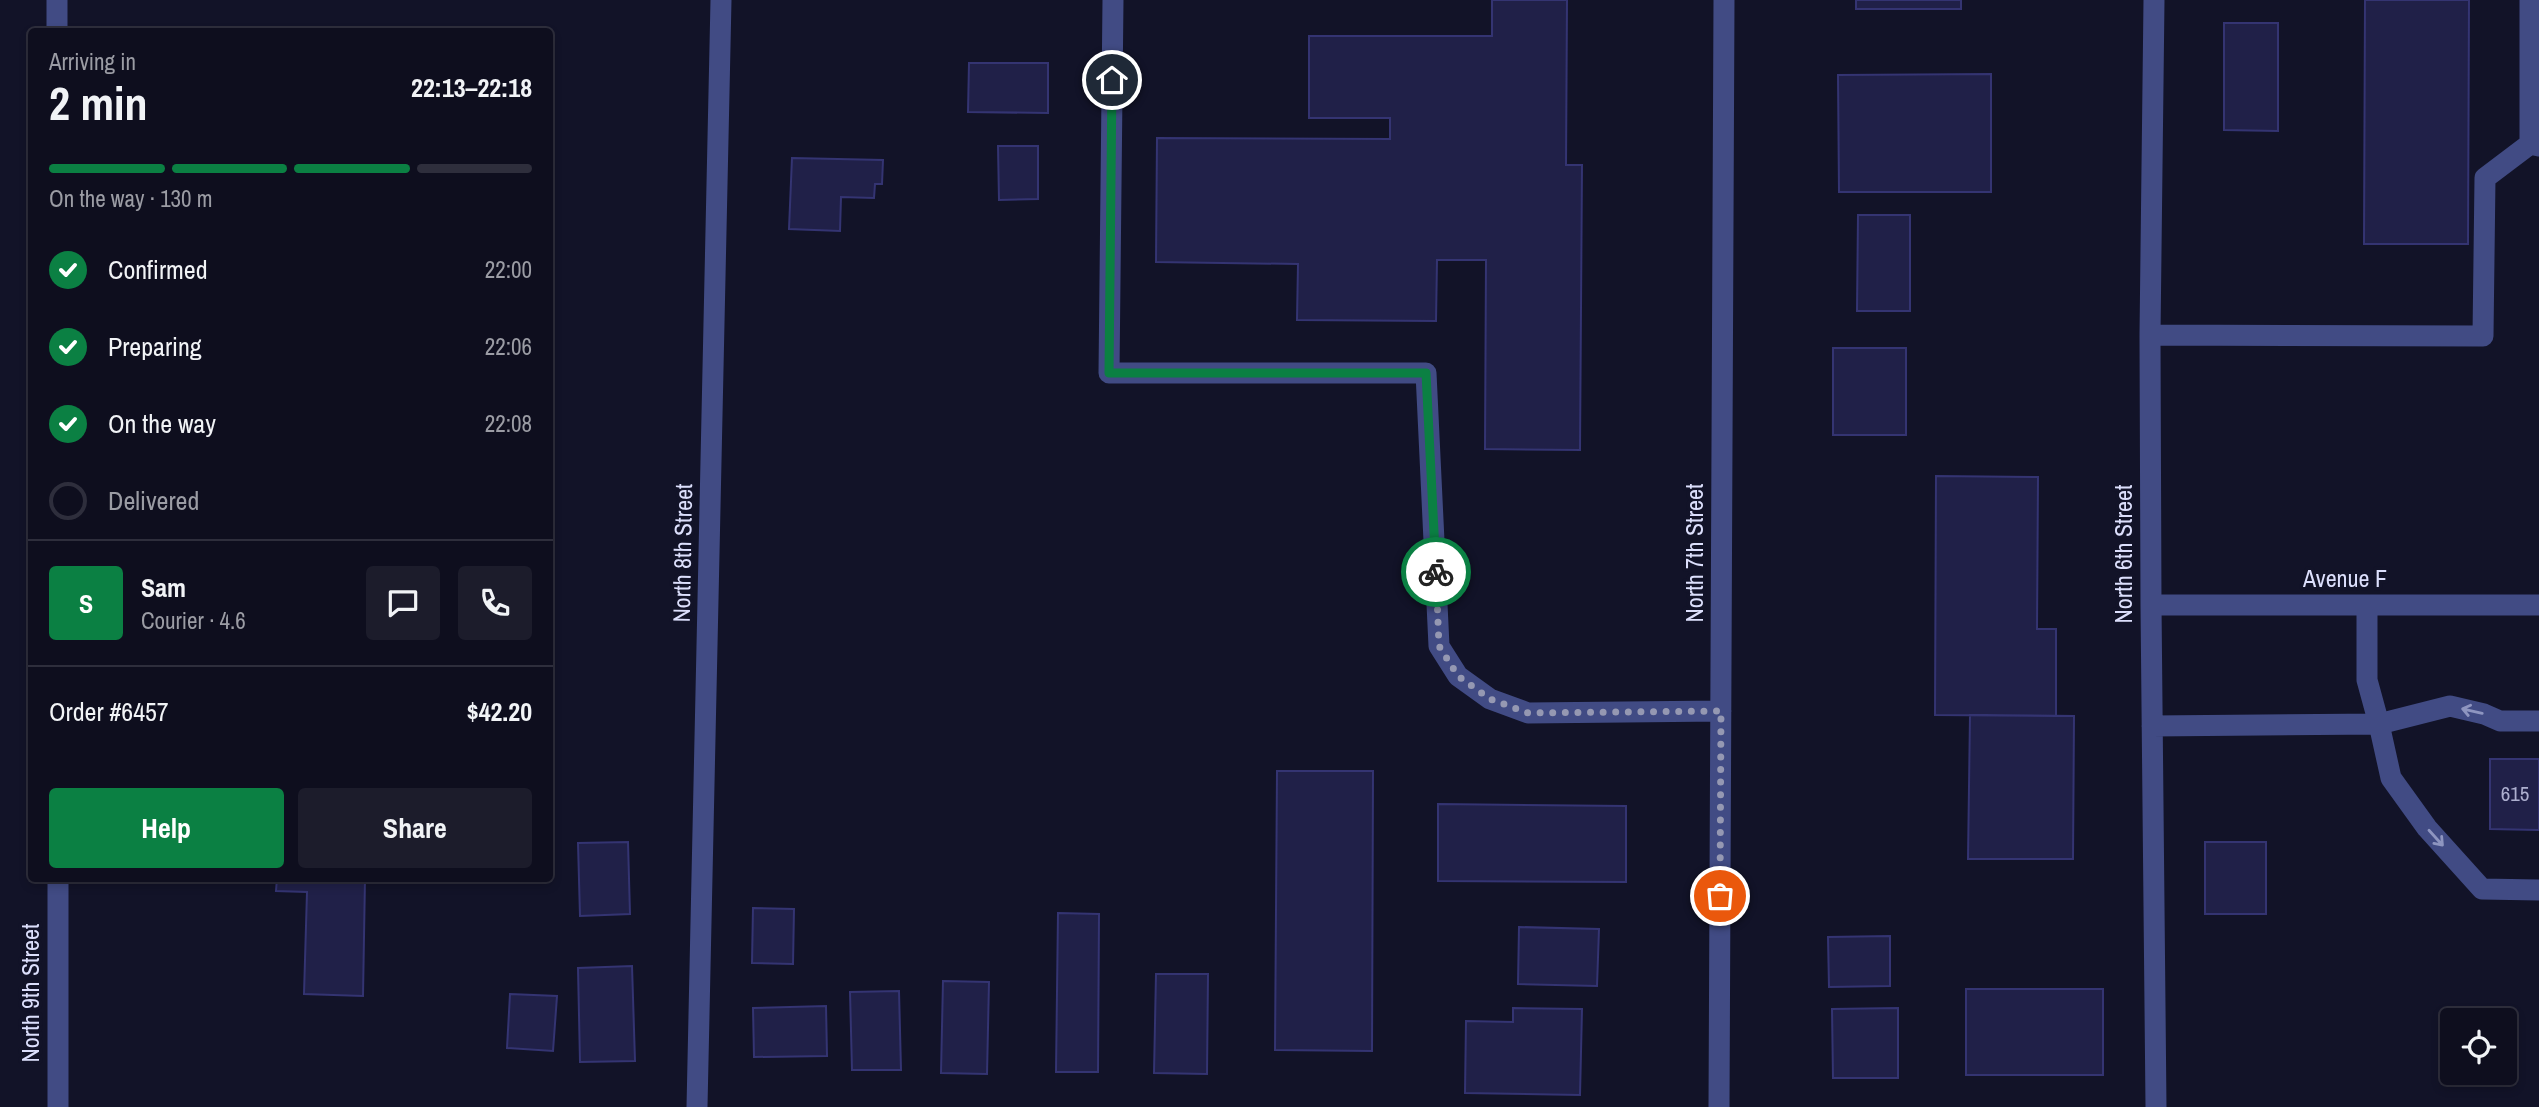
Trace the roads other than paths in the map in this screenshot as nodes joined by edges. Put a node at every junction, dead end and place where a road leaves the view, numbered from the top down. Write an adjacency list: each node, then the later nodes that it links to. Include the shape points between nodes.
1 (57, 0): 7 (street)
2 (721, 0): 20 (street, North 8th Street)
3 (1113, 0): 13 (street, via 1109,373 1426,373 1439,646 1458,676 1490,699 1528,713)
4 (1724, 0): 13 (street, North 7th Street)
5 (2154, 0): 9 (street, North 6th Street)
6 (2530, 0): 8 (street)
7 (57, 28)
8 (2535, 145): 9 (street, via 2485,178 2483,336)
9 (2150, 335): 12 (street, North 6th Street)
10 (2367, 605): 11 (street, Avenue F); 12 (street, Avenue F); 15 (street, via 2367,680)
11 (2539, 605)
12 (2151, 606): 16 (street, North 6th Street)
13 (1721, 711): 21 (street, North 7th Street)
14 (2539, 720): 15 (street, one-way to 15, via 2500,721 2449,706)
15 (2379, 723): 16 (street); 18 (street, one-way to 18, via 2391,778 2427,828 2482,889)
16 (2152, 726): 22 (street, North 6th Street)
17 (58, 882): 19 (street, North 9th Street)
18 (2539, 890)
19 (58, 1107)
20 (697, 1107)
21 (1719, 1107)
22 (2156, 1107)

